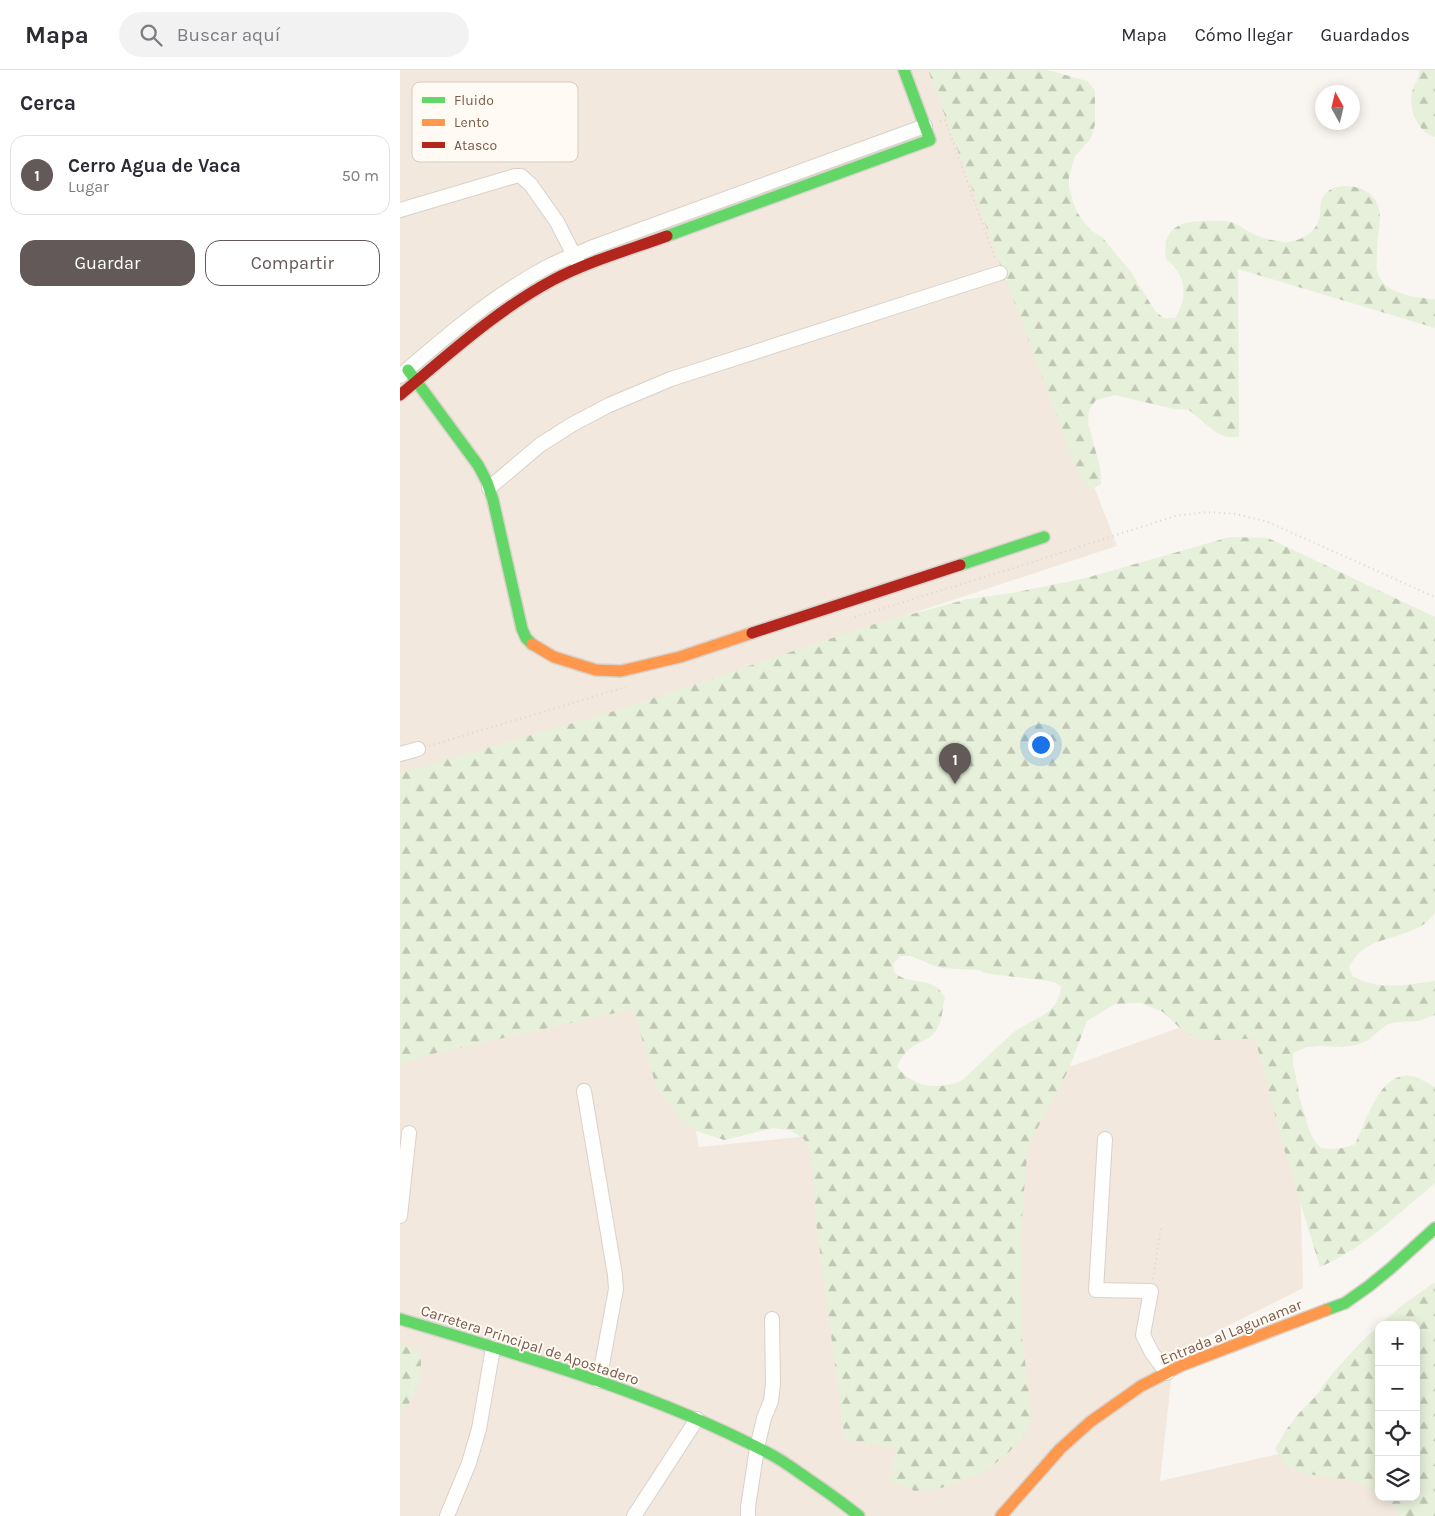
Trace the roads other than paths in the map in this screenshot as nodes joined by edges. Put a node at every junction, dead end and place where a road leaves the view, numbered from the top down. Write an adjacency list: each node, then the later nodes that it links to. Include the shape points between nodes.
1 (904, 70): 2 (street)
2 (925, 126): 4 (street); 5 (street, via 930,140)
3 (400, 210): 4 (street, via 521,176 557,222)
4 (575, 255): 5 (street); 7 (street, via 509,290 462,323)
5 (580, 268): 8 (street, via 517,302 471,334)
6 (1000, 273): 10 (street, via 671,379 609,405 540,445)
7 (404, 373): 8 (street)
8 (416, 381): 9 (street); 10 (street, via 478,465)
9 (400, 395)
10 (489, 488): 11 (street, via 526,638 554,657 596,670 621,671 680,657)
11 (1044, 537)
12 (418, 749): 13 (street)
13 (400, 754)
14 (584, 1091): 23 (street, via 616,1289)
15 (409, 1133): 17 (street)
16 (1105, 1139): 22 (street, via 1096,1290 1150,1291 1143,1335 1152,1354)
17 (400, 1216)
18 (1435, 1228): 22 (street, Entrada al Lagunamar, via 1366,1290 1345,1303)
19 (400, 1319): 21 (street, Carretera Principal de Apostadero)
20 (772, 1319): 25 (street, via 773,1384)
21 (493, 1348): 23 (street, Carretera Principal de Apostadero); 26 (street, via 479,1429)
22 (1167, 1372): 30 (street, Entrada al Lagunamar, via 1090,1422 1060,1449)
23 (599, 1381): 24 (street, Carretera Principal de Apostadero)
24 (697, 1419): 25 (street, Carretera Principal de Apostadero); 27 (street)
25 (757, 1448): 28 (street); 29 (street, Carretera Principal de Apostadero, via 774,1456)
26 (447, 1516)
27 (634, 1516)
28 (748, 1516)
29 (860, 1516)
30 (1002, 1516)

